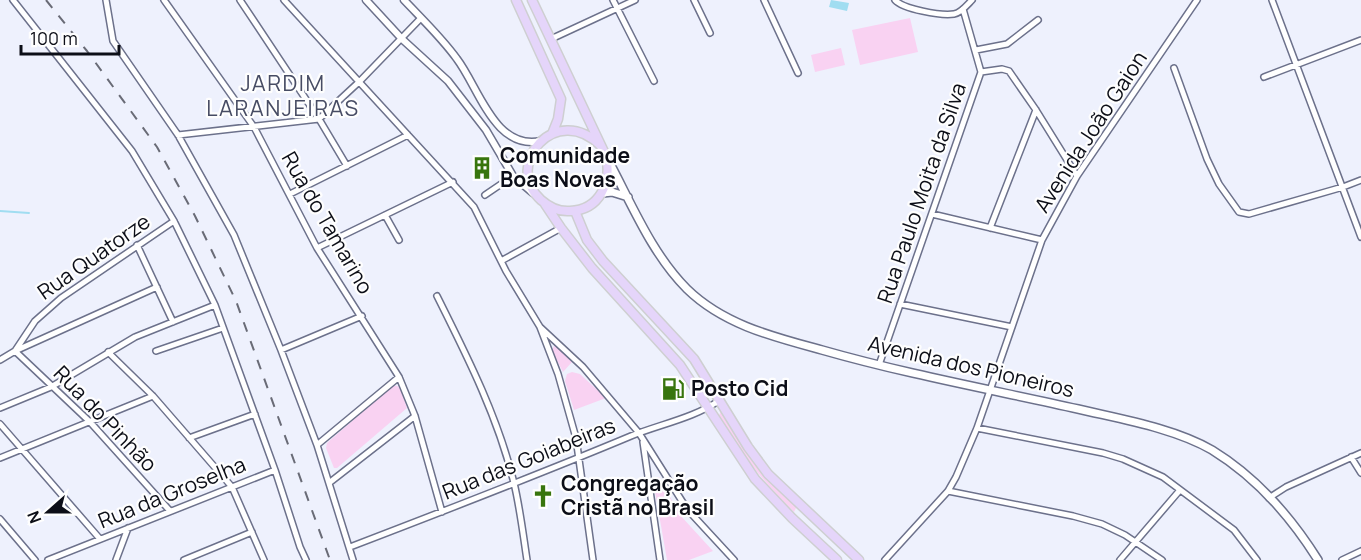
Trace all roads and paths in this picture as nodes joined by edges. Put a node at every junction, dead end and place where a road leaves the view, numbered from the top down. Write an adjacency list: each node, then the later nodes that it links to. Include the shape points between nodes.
1 (13, 0): 58 (street, via 132,151)
2 (106, 0): 38 (street, via 113,41)
3 (164, 0): 36 (street, Rua do Tamarino)
4 (240, 0): 35 (street)
5 (284, 0): 32 (street)
6 (366, 0): 23 (street)
7 (404, 0): 20 (street)
8 (516, 0): 37 (main road, via 561,99)
9 (532, 0): 24 (main road, Avenida dos Pioneiros)
10 (613, 0): 18 (street)
11 (635, 0): 18 (street)
12 (694, 0): 22 (street)
13 (764, 0): 30 (street)
14 (895, 0): 19 (street, via 927,12 954,14)
15 (972, 0): 19 (street)
16 (1197, 0): 45 (street, Avenida João Gaion)
17 (1272, 0): 27 (street)
18 (617, 8): 24 (street); 33 (street)
19 (963, 9): 26 (street, Rua Paulo Moita da Silva)
20 (421, 18): 23 (street); 40 (street, via 458,60 502,129 519,142)
21 (1038, 20): 26 (street, via 1007,44)
22 (710, 33)
23 (402, 39): 32 (street); 44 (street, via 468,104)
24 (551, 39): 41 (main road, Avenida dos Pioneiros)
25 (1361, 40): 27 (street)
26 (976, 50): 29 (street, Rua Paulo Moita da Silva)
27 (1296, 65): 31 (street); 48 (street)
28 (1174, 68): 48 (street, via 1207,159 1239,212 1250,214)
29 (981, 72): 34 (street, via 1009,71); 56 (street, Rua Paulo Moita da Silva)
30 (798, 73)
31 (1264, 78)
32 (360, 81): 35 (street); 39 (street)
33 (654, 81)
34 (1036, 110): 45 (street); 60 (street)
35 (319, 119): 36 (street); 43 (street)
36 (254, 127): 38 (street); 50 (street, Rua do Tamarino)
37 (552, 134): 40 (main road); 41 (main road, via 573,130)
38 (178, 135): 76 (street, via 234,236)
39 (408, 135): 43 (street); 47 (street)
40 (541, 141): 52 (main road, via 528,168)
41 (601, 146): 42 (main road, Avenida dos Pioneiros)
42 (606, 156): 49 (main road, via 608,181); 53 (main road, Avenida dos Pioneiros)
43 (347, 166): 50 (street)
44 (513, 176): 51 (street); 52 (street)
45 (1077, 176): 63 (street, Avenida João Gaion)
46 (1361, 180): 48 (street)
47 (453, 182): 57 (street); 66 (street, via 474,207)
48 (1343, 187): 61 (street)
49 (603, 193): 53 (main road); 55 (main road, via 586,208)
50 (290, 194): 65 (street, Rua do Tamarino)
51 (485, 195)
52 (537, 197): 54 (main road)
53 (628, 197): 81 (main road, Avenida dos Pioneiros, via 664,264 689,290 722,315 779,339)
54 (546, 204): 55 (main road, via 565,212); 59 (main road)
55 (575, 211): 86 (main road, via 587,240 603,261 694,359)
56 (932, 214): 60 (street); 69 (street, Rua Paulo Moita da Silva)
57 (385, 215): 62 (street); 65 (street)
58 (174, 221): 64 (street, Rua Quatorze); 70 (street)
59 (561, 228): 66 (street); 88 (main road, via 680,365)
60 (990, 228): 63 (street)
61 (1361, 237)
62 (399, 240)
63 (1042, 240): 74 (street, Avenida João Gaion)
64 (137, 245): 67 (street); 77 (street, Rua Quatorze, via 61,298 35,321)
65 (317, 248): 71 (street, Rua do Tamarino)
66 (501, 261): 73 (street)
67 (157, 287): 72 (street); 77 (street)
68 (437, 296): 105 (street, via 486,398)
69 (900, 304): 74 (street); 81 (street, Rua Paulo Moita da Silva)
70 (215, 305): 72 (street); 75 (street)
71 (362, 316): 76 (street); 82 (street, Rua do Tamarino)
72 (173, 322): 79 (street, via 135,336)
73 (540, 327): 94 (street, via 583,367); 101 (street, via 558,374)
74 (1012, 327): 84 (street, Avenida João Gaion)
75 (223, 328): 78 (street); 89 (street)
76 (281, 350): 96 (street)
77 (15, 351): 80 (street); 83 (street, Rua do Pinhão)
78 (156, 351)
79 (108, 352): 83 (street); 85 (street)
80 (0, 360)
81 (879, 365): 84 (main road, Avenida dos Pioneiros)
82 (399, 377): 90 (street, Rua do Tamarino); 96 (street)
83 (51, 387): 87 (street); 91 (street, Rua do Pinhão)
84 (991, 390): 93 (street, Avenida João Gaion); 109 (main road, Avenida dos Pioneiros, via 1159,428 1210,449 1248,476)
85 (153, 396): 91 (street); 95 (street)
86 (720, 399): 88 (street, Rua das Goiabeiras); 132 (main road, via 768,474)
87 (0, 408)
88 (707, 409): 94 (street, Rua das Goiabeiras); 131 (main road, via 754,479)
89 (255, 414): 95 (street); 102 (street)
90 (416, 416): 104 (street); 111 (street, Rua do Tamarino)
91 (90, 422): 97 (street); 110 (street, Rua do Pinhão)
92 (0, 424): 97 (street)
93 (977, 428): 107 (street, Avenida João Gaion); 108 (street, via 1123,459)
94 (641, 435): 101 (street, Rua das Goiabeiras); 129 (street); 130 (street, via 687,509)
95 (189, 438): 106 (street)
96 (317, 445): 104 (street)
97 (22, 449): 100 (street); 115 (street)
98 (1361, 453): 99 (street)
99 (1351, 457): 103 (street); 109 (street)
100 (0, 458)
101 (579, 458): 105 (street, Rua das Goiabeiras); 128 (street)
102 (275, 470): 106 (street, Rua da Groselha); 125 (street)
103 (1361, 472)
104 (329, 483): 117 (street)
105 (514, 483): 111 (street, Rua das Goiabeiras); 127 (street)
106 (232, 486): 110 (street, Rua da Groselha); 114 (street)
107 (948, 490): 116 (street, via 1102,524); 133 (street, Avenida João Gaion)
108 (1180, 490): 116 (street); 136 (street, via 1234,530)
109 (1269, 498): 137 (main road, Avenida dos Pioneiros, via 1299,530)
110 (170, 512): 113 (street, Rua da Groselha)
111 (442, 512): 117 (street, Rua das Goiabeiras)
112 (0, 519): 120 (street)
113 (128, 528): 115 (street, Rua da Groselha); 122 (street)
114 (252, 532): 119 (street); 124 (street)
115 (100, 539): 121 (street, Rua da Groselha)
116 (1135, 542): 134 (street); 135 (street)
117 (350, 547): 126 (street)
118 (1361, 551): 138 (street)
119 (203, 557): 123 (street)
120 (35, 560)
121 (48, 560)
122 (116, 560)
123 (184, 560)
124 (264, 560)
125 (306, 560)
126 (353, 560)
127 (527, 560)
128 (593, 560)
129 (660, 560)
130 (734, 560)
131 (837, 560)
132 (859, 560)
133 (885, 560)
134 (1120, 560)
135 (1162, 560)
136 (1257, 560)
137 (1318, 560)
138 (1342, 560)

